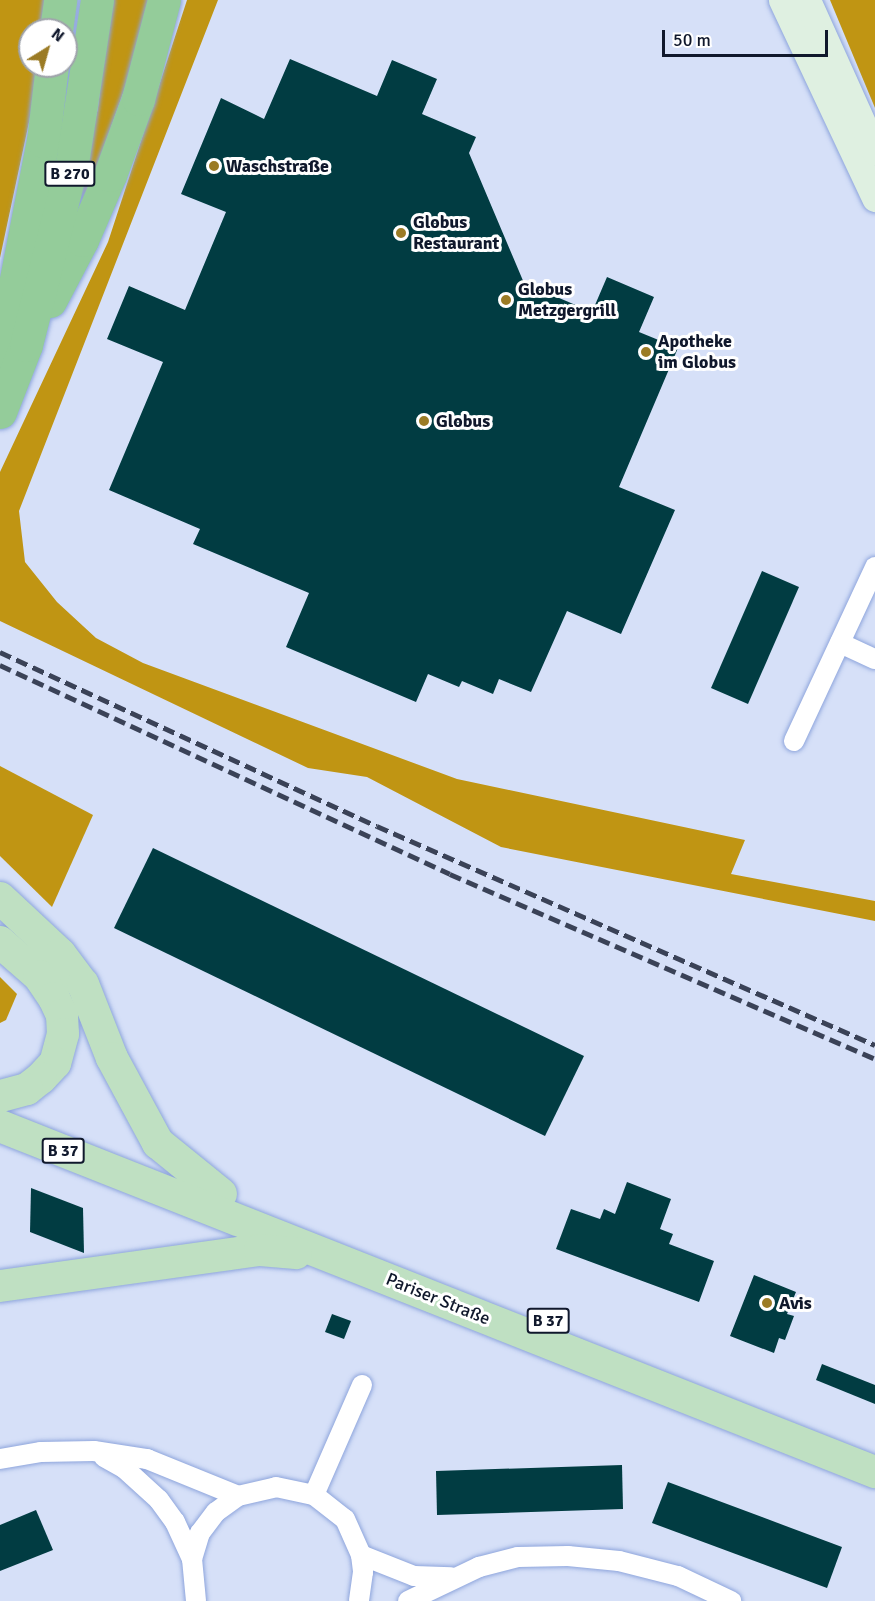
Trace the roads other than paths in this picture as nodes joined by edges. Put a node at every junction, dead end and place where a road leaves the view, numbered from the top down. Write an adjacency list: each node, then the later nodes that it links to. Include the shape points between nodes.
1 (60, 0): 6 (highway)
2 (97, 0): 10 (highway, B 270, via 72,163)
3 (165, 0): 10 (highway, via 138,99 82,240)
4 (782, 0): 9 (street)
5 (807, 0): 8 (street)
6 (58, 18)
7 (50, 78): 10 (highway, B 270, via 24,243)
8 (875, 151)
9 (873, 196)
10 (13, 350): 11 (highway, B 270)
11 (0, 412)
12 (875, 567): 13 (street)
13 (840, 643): 14 (street); 15 (street)
14 (875, 659)
15 (794, 741)
16 (0, 898): 21 (main road, via 60,954 83,984 117,1069 158,1143)
17 (0, 942): 18 (main road, via 39,976 62,1015 63,1034 55,1063 41,1078 27,1089)
18 (0, 1096)
19 (0, 1106): 21 (main road, Pariser Straße / B 37)
20 (0, 1126): 22 (main road, Pariser Straße / B 37)
21 (221, 1194): 25 (main road, Pariser Straße / B 37)
22 (342, 1262): 23 (main road, via 260,1250); 28 (main road, Pariser Straße / B 37)
23 (0, 1286)
24 (362, 1384): 29 (street)
25 (875, 1449)
26 (94, 1451): 27 (street, via 41,1452); 30 (street, via 147,1459); 32 (street, via 124,1468 159,1500 175,1522)
27 (0, 1459)
28 (875, 1472)
29 (314, 1495): 30 (street, via 276,1487); 31 (street, via 345,1520)
30 (238, 1496): 32 (street, via 216,1512 200,1533)
31 (362, 1555): 33 (street, via 414,1576); 35 (street)
32 (192, 1559): 34 (street)
33 (456, 1577): 36 (street); 37 (street, via 518,1557 568,1556 619,1561 678,1576)
34 (196, 1601)
35 (359, 1601)
36 (408, 1601)
37 (731, 1601)

